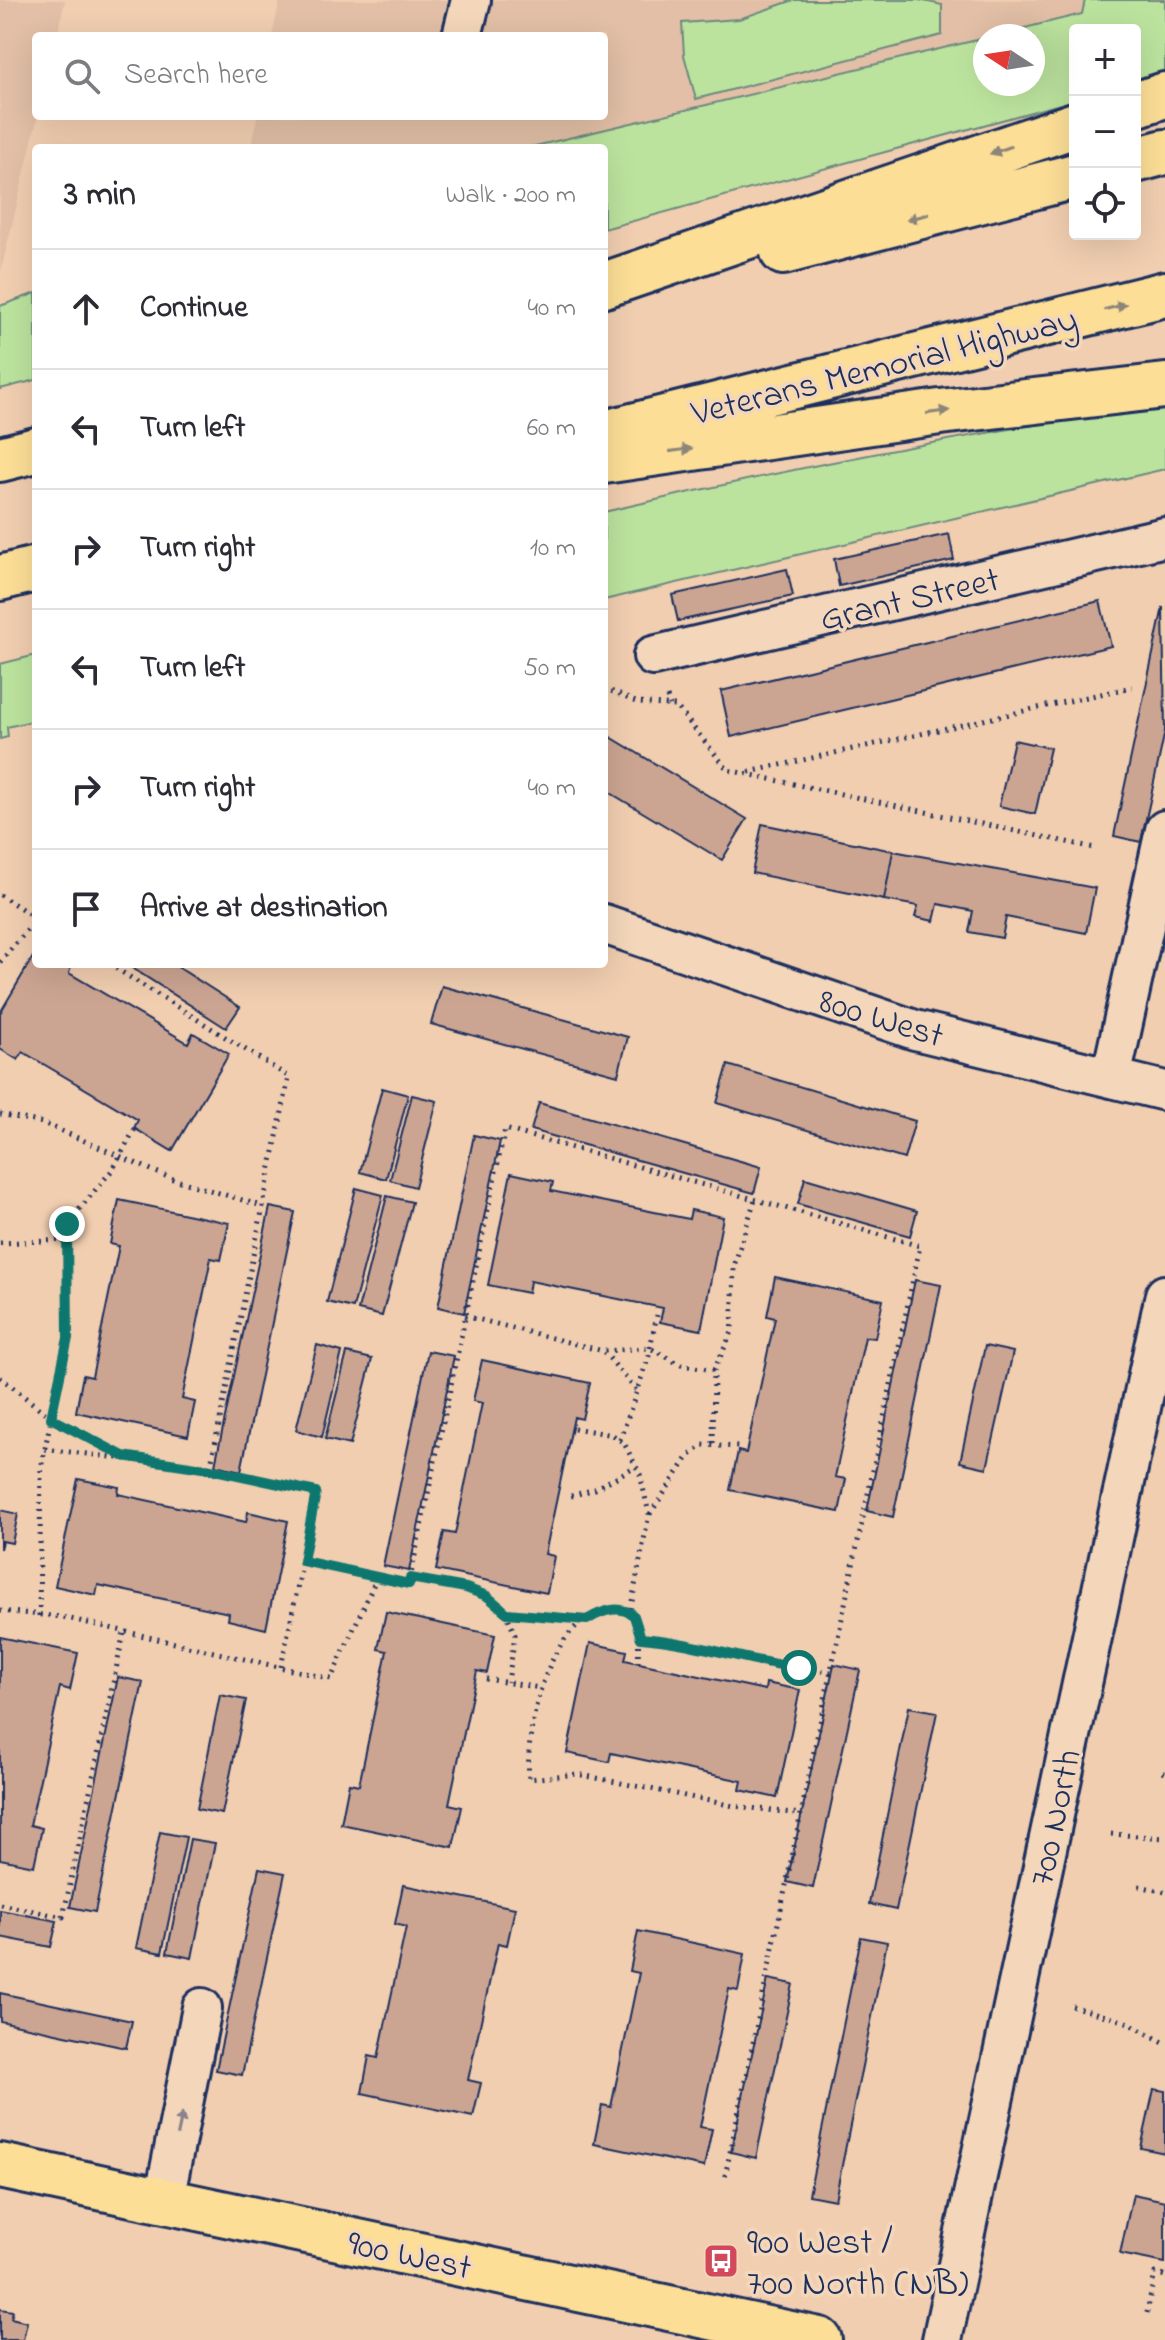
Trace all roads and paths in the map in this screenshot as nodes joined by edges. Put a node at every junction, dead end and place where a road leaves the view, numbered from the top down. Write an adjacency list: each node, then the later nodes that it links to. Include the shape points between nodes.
1 (471, 0): 2 (street)
2 (463, 32)
3 (1165, 95): 4 (main road)
4 (1141, 103)
5 (1069, 127): 9 (main road, one-way to 9)
6 (1165, 152): 7 (main road)
7 (1141, 158)
8 (1069, 178): 11 (main road, one-way to 11)
9 (608, 284)
10 (1165, 294): 13 (main road, Veterans Memorial Highway, one-way to 10)
11 (608, 298)
12 (1165, 386): 16 (main road, one-way to 12, via 940,412)
13 (608, 432)
14 (32, 451): 15 (main road)
15 (0, 459)
16 (608, 460)
17 (1165, 537): 20 (street, Grant Street)
18 (32, 570): 19 (main road)
19 (0, 578)
20 (653, 656)
21 (1132, 687): 25 (path)
22 (608, 690): 24 (path, via 638,703)
23 (667, 697): 24 (path)
24 (670, 706): 25 (path, via 676,706 728,770)
25 (744, 773): 27 (path)
26 (1165, 830): 34 (street)
27 (1095, 848)
28 (0, 895): 29 (path)
29 (32, 916)
30 (32, 924): 32 (path)
31 (608, 925): 34 (street, 800 West, via 915,1030)
32 (0, 962)
33 (115, 968): 40 (path, via 289,1077)
34 (1111, 1078): 35 (street, 800 West)
35 (1165, 1091)
36 (0, 1114): 38 (path, via 43,1123)
37 (137, 1125): 38 (path)
38 (120, 1156): 40 (path, via 170,1178); 41 (path, via 67,1224)
39 (755, 1199): 45 (path, via 505,1129); 48 (path, via 734,1266 732,1332); 76 (path, via 920,1246)
40 (262, 1206): 61 (path)
41 (67, 1240): 42 (path); 51 (path, via 68,1338)
42 (0, 1243)
43 (1165, 1295): 95 (street, 700 North)
44 (657, 1315): 46 (path)
45 (465, 1316): 47 (path); 66 (path)
46 (651, 1349): 47 (path); 48 (path, via 681,1365); 50 (path)
47 (603, 1351): 50 (path)
48 (714, 1370): 55 (path)
49 (0, 1377): 51 (path)
50 (637, 1391): 54 (path)
51 (51, 1418): 53 (path); 57 (path)
52 (574, 1428): 54 (path)
53 (94, 1440): 58 (path); 59 (path)
54 (620, 1440): 60 (path)
55 (713, 1443): 56 (path); 63 (path, via 689,1456)
56 (739, 1447)
57 (45, 1449): 58 (path); 70 (path)
58 (92, 1453): 59 (path)
59 (123, 1456): 61 (path)
60 (636, 1466): 62 (path); 63 (path)
61 (210, 1469): 64 (path, via 316,1492)
62 (571, 1496)
63 (649, 1514): 68 (path)
64 (303, 1561): 65 (path); 75 (path)
65 (377, 1577): 66 (path, via 409,1584); 75 (path, via 331,1679)
66 (410, 1578): 69 (path, via 466,1588 487,1596)
67 (0, 1611): 70 (path)
68 (630, 1612): 71 (path, via 612,1610); 73 (path)
69 (507, 1613): 71 (path); 78 (path, via 515,1635)
70 (39, 1616): 72 (path)
71 (587, 1620): 79 (path, via 559,1651)
72 (124, 1632): 75 (path); 85 (path, via 63,1917)
73 (641, 1638): 74 (path); 76 (path)
74 (638, 1663)
75 (281, 1667)
76 (831, 1672): 80 (path)
77 (486, 1679): 78 (path)
78 (508, 1682): 79 (path)
79 (540, 1688): 80 (path, via 529,1726 529,1779 590,1775 734,1806)
80 (801, 1814): 90 (path)
81 (1111, 1834): 82 (path)
82 (1165, 1838)
83 (1139, 1886): 84 (path)
84 (1165, 1892)
85 (0, 1904)
86 (1072, 2006): 88 (path, via 1126,2022)
87 (202, 2008): 91 (street, one-way to 87)
88 (1165, 2043)
89 (0, 2166): 91 (main road, 900 West)
90 (724, 2181)
91 (164, 2200): 94 (main road, 900 West)
92 (1165, 2276): 93 (path, via 1155,2273)
93 (1147, 2313)
94 (819, 2340)
95 (942, 2340)

